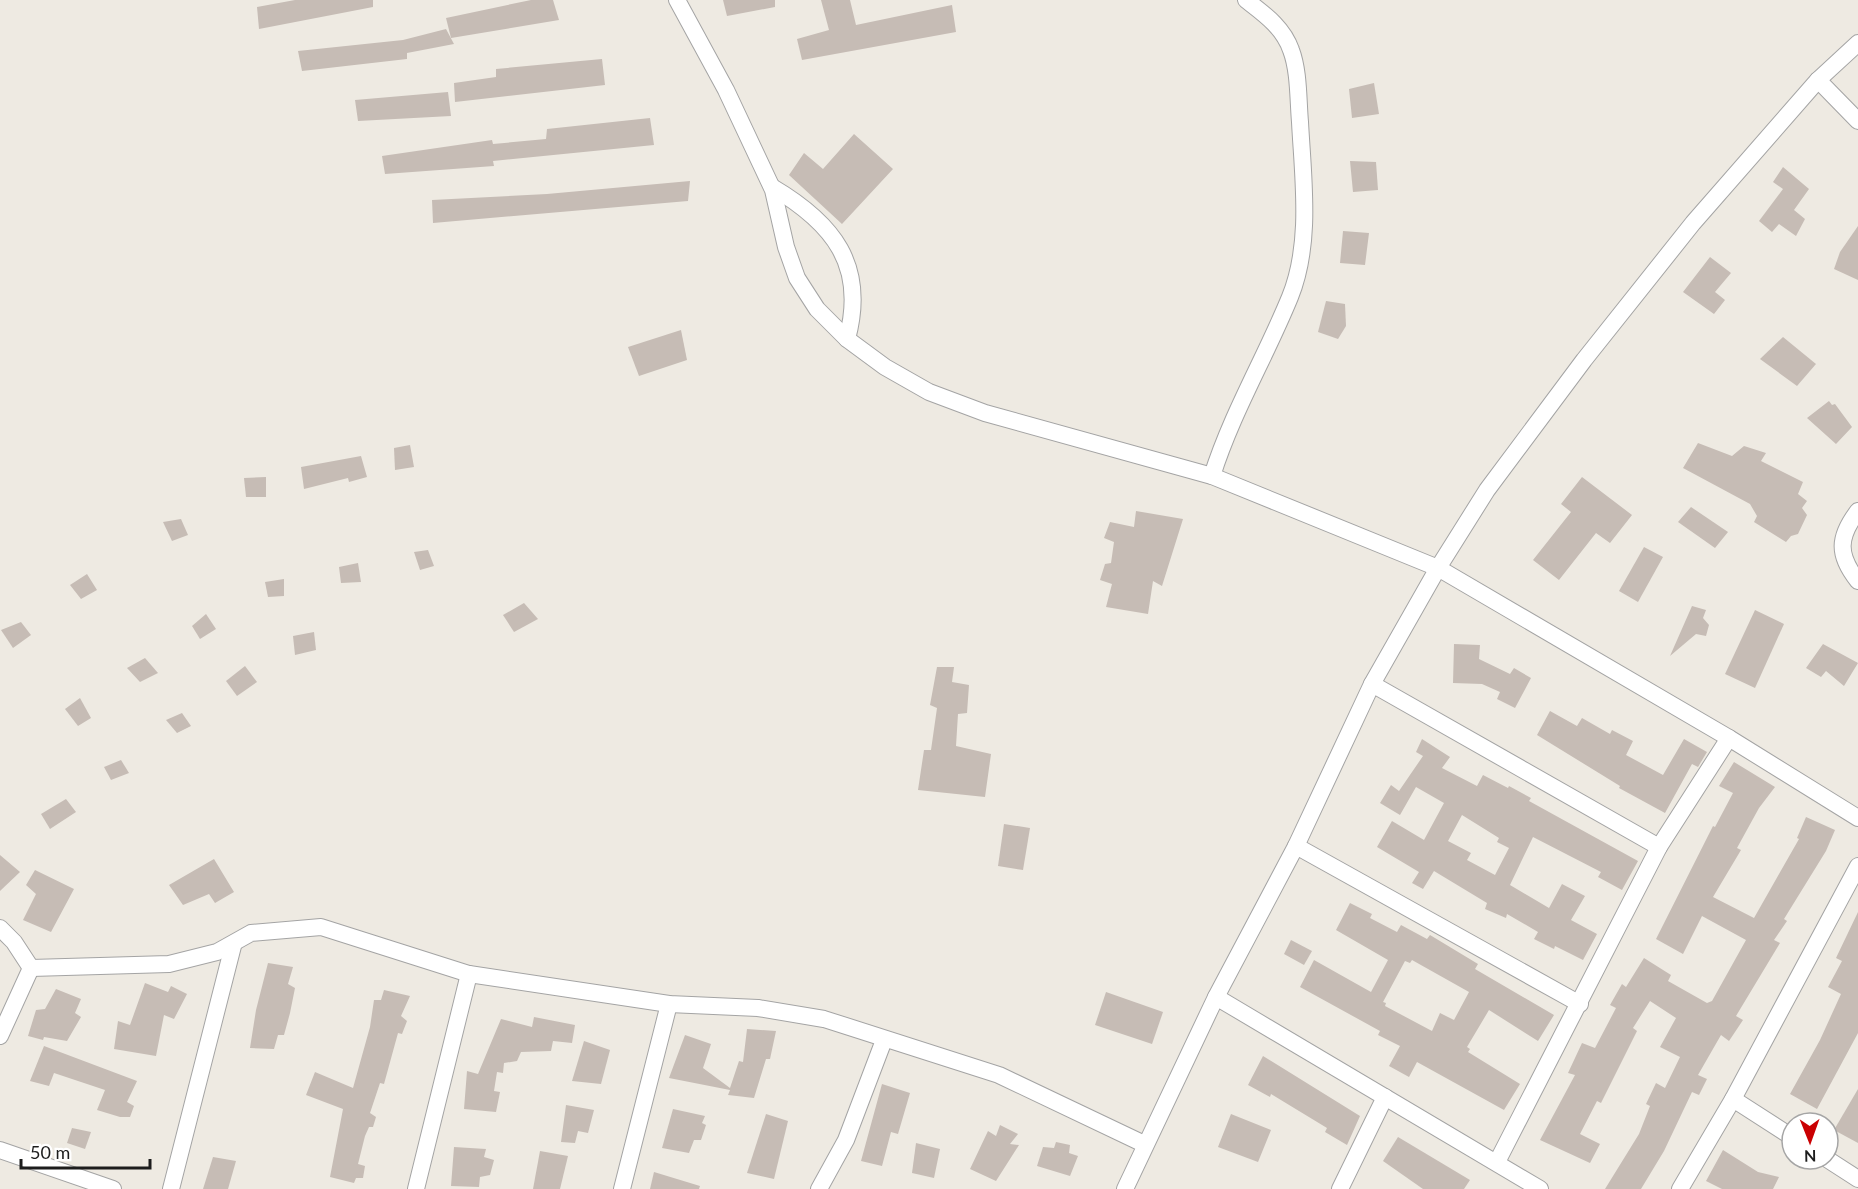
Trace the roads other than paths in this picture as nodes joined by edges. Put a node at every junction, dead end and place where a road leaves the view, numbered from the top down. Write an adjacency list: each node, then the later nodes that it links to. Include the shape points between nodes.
1 (677, 0): 6 (street, via 726,90)
2 (1246, 0): 8 (street, via 1274,22 1292,51 1304,195 1301,259 1290,296 1225,434)
3 (1858, 43): 4 (street)
4 (1818, 80): 5 (street); 10 (street, via 1693,223 1584,360 1487,490)
5 (1858, 121)
6 (772, 188): 7 (street, via 797,278 817,309); 7 (street, via 823,224 842,249 852,278 854,305)
7 (847, 339): 8 (street, via 928,392 985,413)
8 (1212, 476): 10 (street)
9 (1858, 511): 11 (street, via 1846,527 1842,549)
10 (1438, 568): 12 (street); 13 (street)
11 (1858, 581)
12 (1372, 684): 15 (street); 16 (street)
13 (1729, 738): 14 (street); 16 (street)
14 (1858, 818)
15 (1296, 846): 22 (street); 24 (street)
16 (1659, 847): 24 (street)
17 (1858, 866): 28 (street)
18 (0, 928): 20 (street)
19 (233, 946): 20 (street, via 169,964); 21 (street, via 251,933 321,927); 36 (street)
20 (32, 968): 25 (street)
21 (469, 974): 23 (street); 37 (street)
22 (1216, 997): 27 (street); 30 (street)
23 (669, 1004): 26 (street, via 758,1008 824,1019); 38 (street)
24 (1580, 1004): 32 (street)
25 (0, 1036)
26 (884, 1040): 30 (street, via 999,1075); 39 (street, via 846,1140)
27 (1385, 1097): 32 (street); 41 (street)
28 (1733, 1099): 29 (street); 43 (street)
29 (1780, 1129)
30 (1144, 1144): 40 (street)
31 (0, 1150): 35 (street)
32 (1497, 1162): 42 (street)
33 (1840, 1167): 34 (street)
34 (1858, 1179)
35 (113, 1189)
36 (171, 1189)
37 (416, 1189)
38 (622, 1189)
39 (819, 1189)
40 (1125, 1189)
41 (1340, 1189)
42 (1540, 1189)
43 (1680, 1189)

